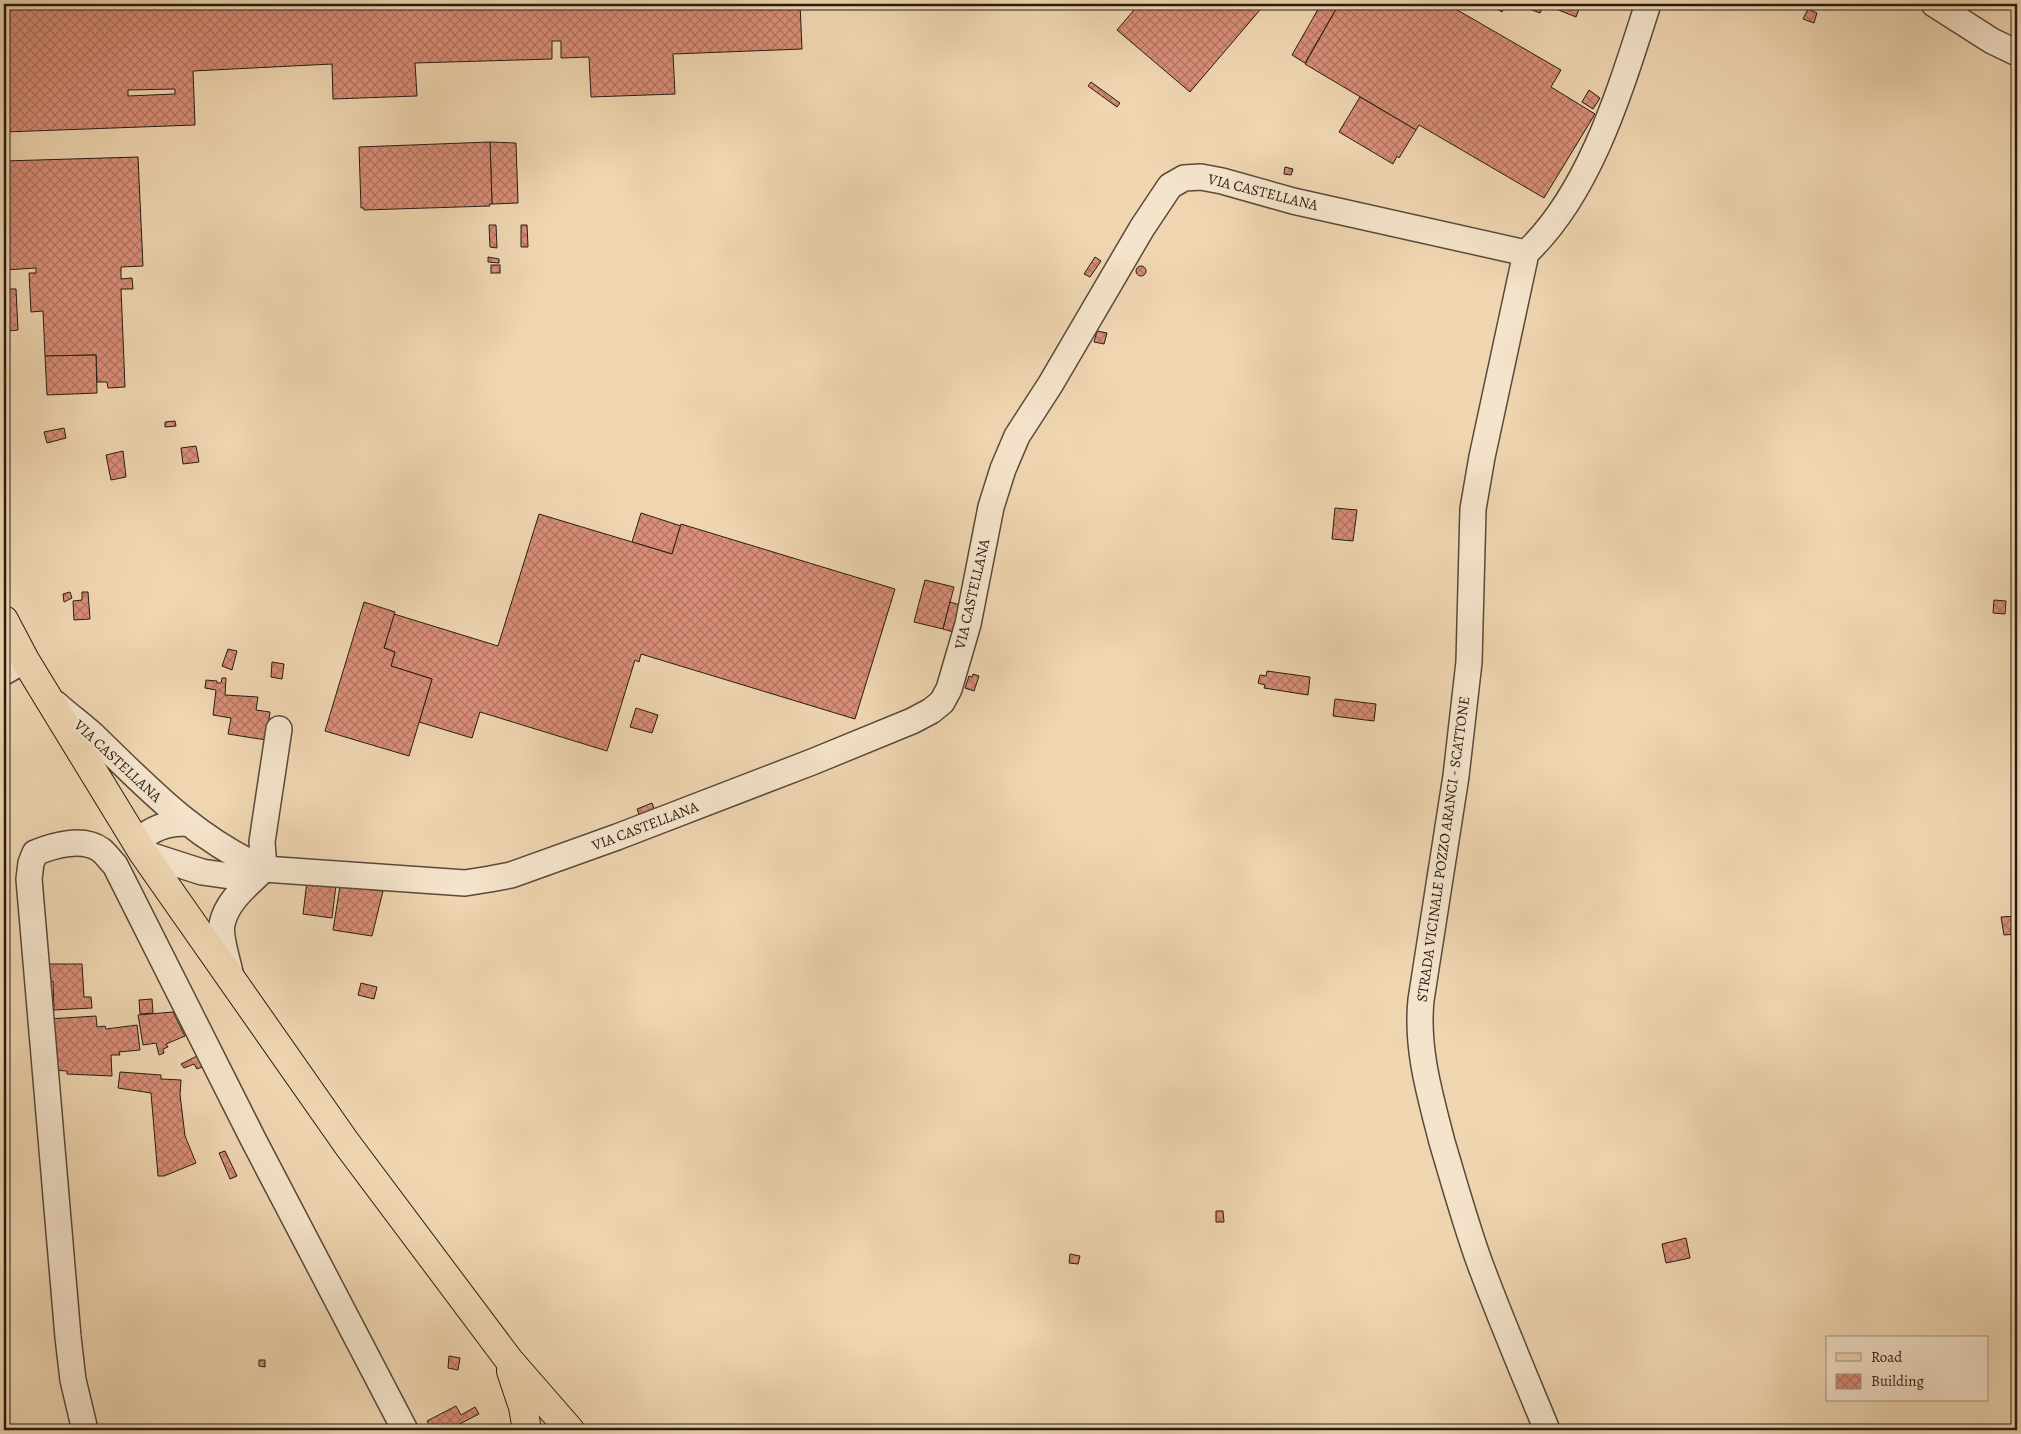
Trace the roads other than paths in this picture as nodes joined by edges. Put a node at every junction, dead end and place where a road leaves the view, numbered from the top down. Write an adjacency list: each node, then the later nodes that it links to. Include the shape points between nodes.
1 (1648, 4): 4 (street, via 1592,158 1557,218)
2 (1934, 4): 3 (street)
3 (2017, 53)
4 (1526, 253): 11 (street, VIA CASTELLANA, via 1293,201 1222,181 1184,178 1170,186 1142,228 1017,436 991,507 968,624 949,689 942,702 931,711 802,766 512,875 465,883); 18 (street, STRADA VICINALE POZZO ARANCI - SCATTONE, via 1473,509 1470,662 1418,1025 1432,1104 1460,1207)
5 (4, 620): 6 (main road)
6 (14, 666): 7 (main road)
7 (49, 699): 9 (street, VIA CASTELLANA, via 93,735); 10 (main road)
8 (279, 729): 11 (street, via 262,842)
9 (187, 823): 10 (street, VIA CASTELLANA, via 155,828 144,836); 11 (street, VIA CASTELLANA, via 241,859)
10 (143, 853): 11 (street, VIA CASTELLANA, via 221,875); 12 (main road)
11 (264, 870): 12 (street, via 237,894 222,925)
12 (232, 980): 13 (main road, via 347,1144)
13 (509, 1360): 16 (main road); 17 (main road)
14 (85, 1430): 15 (street, via 72,1380 29,879 36,852 53,846 81,844 100,849 115,864)
15 (405, 1430)
16 (527, 1430)
17 (570, 1430)
18 (1547, 1430)

